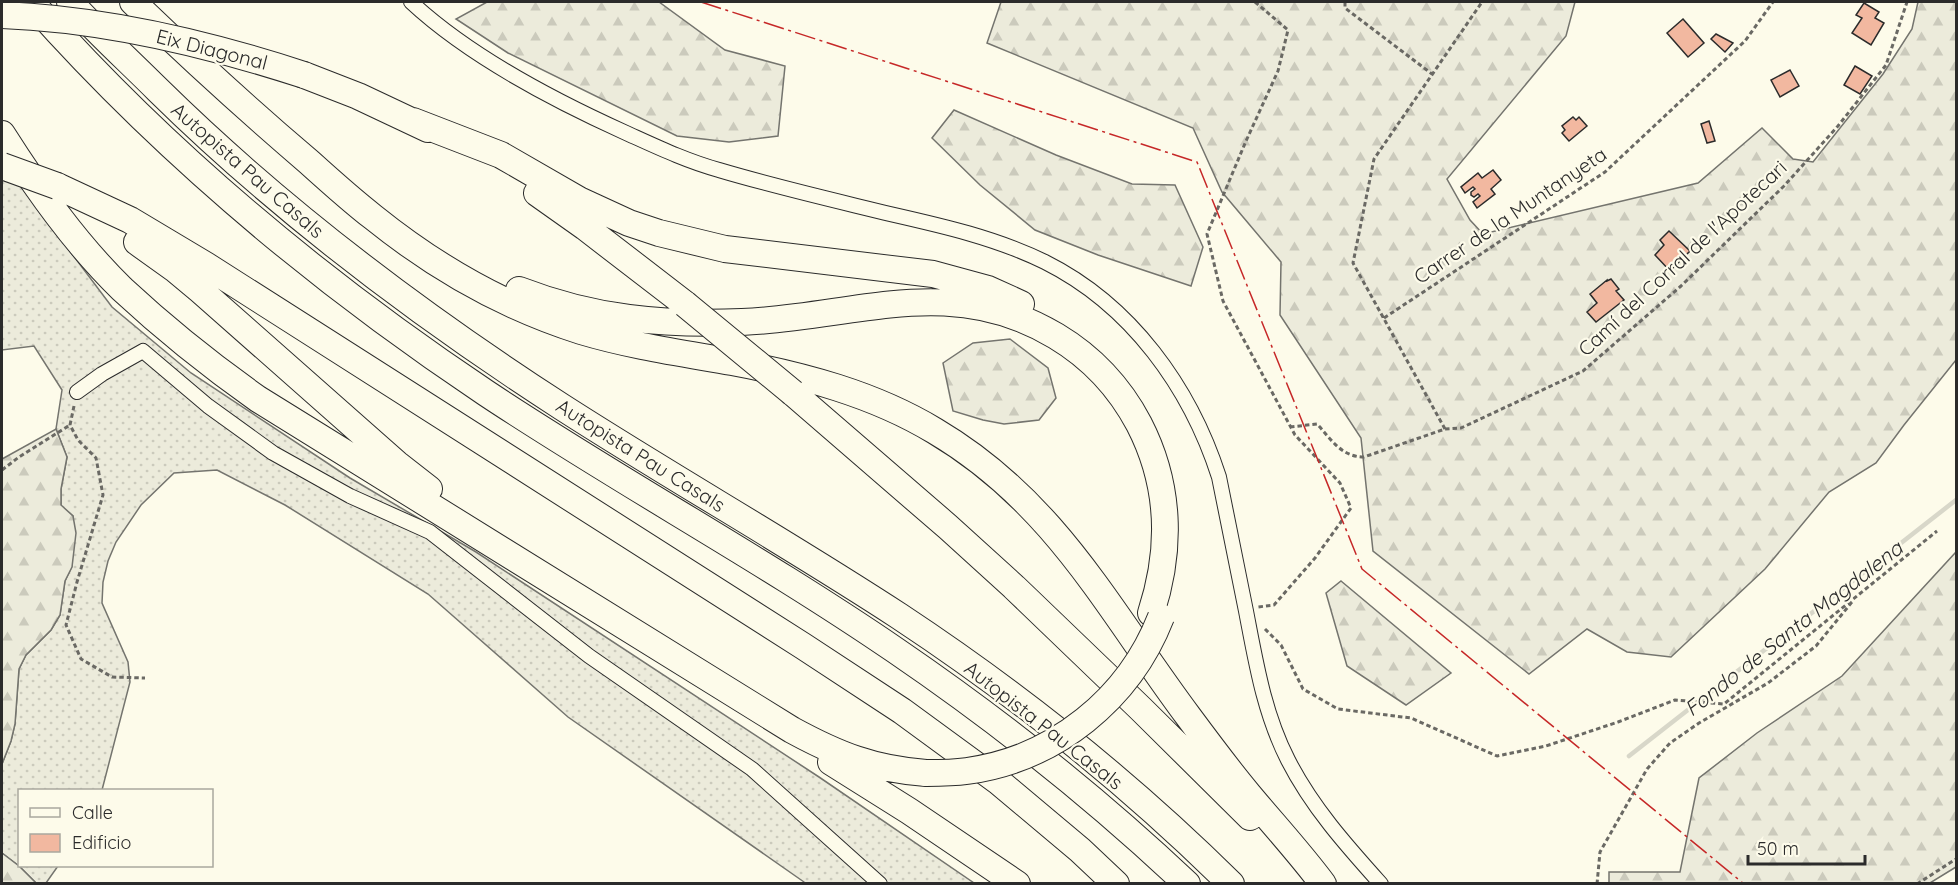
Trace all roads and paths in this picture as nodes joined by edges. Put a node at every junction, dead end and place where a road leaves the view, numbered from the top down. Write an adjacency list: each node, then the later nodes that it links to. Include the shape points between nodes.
1 (31, 2): 35 (highway, Autopista Pau Casals, via 229,197 354,299 485,392 816,599 950,688 1086,793)
2 (70, 2): 36 (highway, Autopista Pau Casals, via 193,124 305,223 368,272 508,371 902,618 1096,763)
3 (133, 2): 12 (highway)
4 (411, 2): 25 (street, via 470,47 531,85 654,146 784,189 963,231 1044,261 1083,285 1125,319 1149,345 1192,409 1219,477)
5 (1256, 2): 20 (path, via 1288,30 1278,71 1207,234 1223,301)
6 (1345, 2): 11 (path, via 1345,8)
7 (1482, 2): 11 (path)
8 (1773, 2): 17 (path, Carrer de la Muntanyeta, via 1745,41 1605,172)
9 (1907, 2): 21 (path, Camí del Corral de l'Apotecari, via 1886,65 1838,126 1784,186 1681,286 1583,371 1461,428)
10 (2, 15): 13 (highway, Eix Diagonal, bridge, via 149,33 243,55 304,75)
11 (1432, 74): 17 (path, via 1374,159 1353,262)
12 (248, 110): 26 (highway, via 437,250 496,281 575,309 663,322 743,322 874,305 938,302 994,309 1046,330 1086,358 1120,394 1156,463 1166,543); 38 (highway, via 373,218 492,295 552,321 615,340 735,363 846,391 935,430 966,451 1017,492 1056,533 1197,729)
13 (413, 121): 26 (highway, via 501,155 579,200 659,233 725,249 897,268 961,281 1009,298 1051,320 1111,367 1128,388 1166,460 1174,498 1176,544 1173,573); 30 (highway, bridge, via 477,156 585,227 793,393 1014,588)
14 (2, 134): 27 (highway, via 78,241 121,287 208,364)
15 (2, 166): 16 (highway, bridge)
16 (86, 200): 29 (highway, via 108,224 176,270 397,464 457,510 720,675 822,734 870,754); 34 (highway, via 207,266 892,704 999,782)
17 (1384, 318): 21 (path)
18 (77, 392): 19 (path); 32 (street, via 143,351 208,406 273,453 350,496 430,532 589,656 752,769)
19 (70, 425): 22 (path); 28 (path, via 96,458 104,495 66,625 81,658 112,677)
20 (1290, 427): 21 (path, Camí del Corral de l'Apotecari, via 1317,424 1353,457 1364,457); 25 (path, via 1340,483 1351,508 1274,605)
21 (1445, 429)
22 (2, 470)
23 (1937, 531): 24 (path)
24 (1930, 537): 25 (path, via 1724,704 1675,700 1546,746 1497,756 1411,718 1338,709 1303,689 1281,645); 40 (path, via 1854,599 1816,646 1768,683 1670,743 1647,769 1600,852)
25 (1246, 610): 39 (street, via 1261,691 1287,759 1337,835)
26 (1156, 615): 29 (highway, via 1120,671 1062,725 994,755)
27 (688, 667): 29 (highway, via 839,754 899,771); 33 (highway)
28 (145, 678)
29 (925, 768)
30 (1245, 814): 37 (highway); 38 (highway, via 1269,833 1306,874)
31 (1956, 859): 41 (path)
32 (880, 884)
33 (1017, 884)
34 (1116, 884)
35 (1187, 884)
36 (1231, 884)
37 (1305, 884)
38 (1322, 884)
39 (1381, 884)
40 (1597, 884)
41 (1917, 884)

